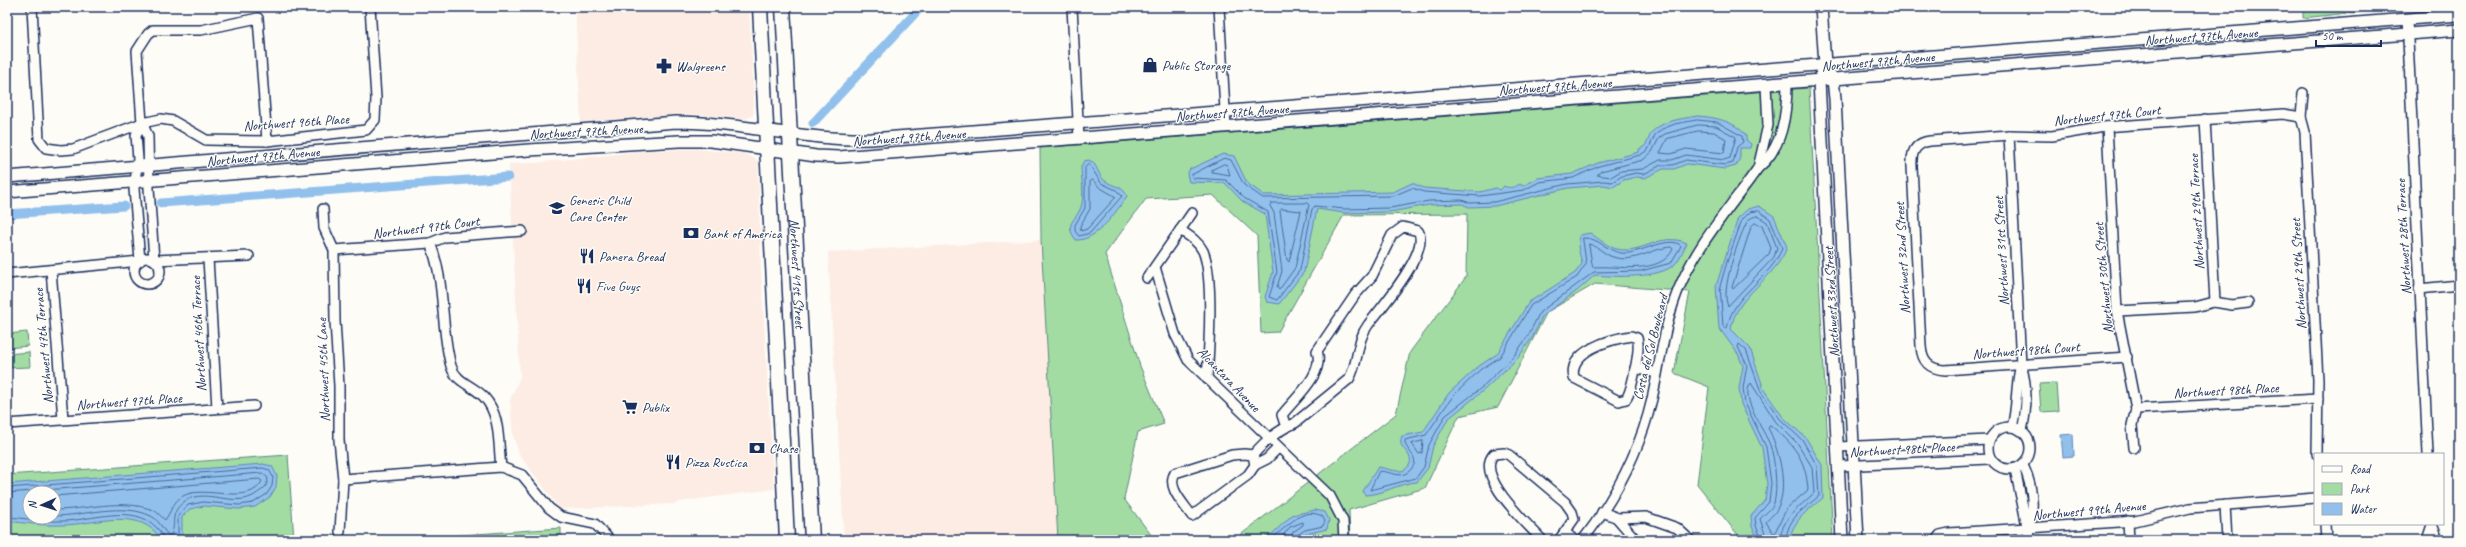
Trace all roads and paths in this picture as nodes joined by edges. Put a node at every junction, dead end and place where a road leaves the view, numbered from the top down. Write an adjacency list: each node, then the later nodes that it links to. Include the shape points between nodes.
1 (32, 7): 25 (street, Northwest 96th Place, via 37,130 39,139 46,148 73,149)
2 (370, 7): 33 (street, Northwest 96th Place, via 375,120 366,130)
3 (760, 7): 29 (main road, Northwest 41st Street)
4 (784, 7): 30 (main road, Northwest 41st Street)
5 (1072, 7): 26 (street)
6 (1219, 7): 21 (street)
7 (1821, 7): 12 (street, Northwest 33rd Street)
8 (2459, 15): 9 (street, Northwest 97th Avenue)
9 (2407, 19): 11 (street, Northwest 28th Terrace); 12 (street, Northwest 97th Avenue)
10 (2459, 30): 11 (street, Northwest 97th Avenue)
11 (2407, 34): 13 (street, Northwest 97th Avenue); 59 (street, Northwest 28th Terrace)
12 (1825, 64): 13 (street, Northwest 33rd Street); 14 (street, Northwest 33rd Street); 15 (street, Northwest 97th Avenue)
13 (1833, 79): 14 (street, Northwest 97th Avenue); 81 (street, Northwest 33rd Street)
14 (1819, 80): 16 (street, Northwest 97th Avenue); 80 (street, Northwest 33rd Street)
15 (1597, 82): 19 (street); 20 (street, Northwest 97th Avenue)
16 (1787, 83): 17 (street, Northwest 97th Avenue); 39 (street, Costa del Sol Boulevard, via 1778,140 1770,158)
17 (1766, 85): 19 (street, Northwest 97th Avenue); 39 (street, Costa del Sol Boulevard, via 1768,130)
18 (2303, 93): 23 (street, Northwest 29th Street)
19 (1598, 98): 22 (street, Northwest 97th Avenue)
20 (1357, 100): 21 (street, Northwest 97th Avenue); 22 (street)
21 (1225, 110): 26 (street, Northwest 97th Avenue); 27 (street)
22 (1358, 117): 27 (street, Northwest 97th Avenue)
23 (2301, 117): 24 (street, Northwest 97th Court, via 2286,114); 69 (street, Northwest 29th Street, via 2305,135)
24 (2205, 119): 28 (street, Northwest 97th Court); 60 (street, Northwest 29th Terrace)
25 (142, 123): 33 (street, Northwest 96th Place, via 161,119 173,121 206,140); 33 (street, via 137,51 153,30 201,30 258,18); 37 (street, via 148,136); 38 (street, via 136,135)
26 (1078, 123): 30 (street, Northwest 97th Avenue, via 871,139); 32 (street)
27 (1226, 127): 32 (street, Northwest 97th Avenue)
28 (2107, 127): 31 (street, Northwest 97th Court, via 2052,136); 62 (street, Northwest 30th Street)
29 (766, 130): 30 (street, Northwest 97th Avenue); 35 (main road, Northwest 41st Street); 37 (street, Northwest 97th Avenue, via 708,123 662,123)
30 (790, 134): 36 (main road, Northwest 41st Street)
31 (2008, 135): 34 (street, Northwest 97th Court, via 1930,141); 64 (street, Northwest 31st Street)
32 (1079, 138): 36 (street, Northwest 97th Avenue, via 839,157)
33 (267, 141)
34 (1916, 147): 65 (street, Northwest 32nd Street, via 1912,156 1912,166 1921,346 1924,359)
35 (767, 148): 36 (street, Northwest 97th Avenue); 41 (street, Northwest 97th Avenue, via 711,141 652,142); 105 (main road, Northwest 41st Street)
36 (791, 152): 106 (main road, Northwest 41st Street)
37 (149, 165): 38 (street, Northwest 97th Avenue); 41 (street)
38 (138, 166): 40 (street, Northwest 97th Avenue); 42 (street)
39 (1758, 168): 67 (street, Costa del Sol Boulevard, via 1712,229 1684,278 1669,319)
40 (7, 177)
41 (148, 181): 42 (street, Northwest 97th Avenue); 52 (street)
42 (135, 182): 43 (street, Northwest 97th Avenue); 53 (street)
43 (7, 192)
44 (323, 209): 49 (street, Northwest 45th Lane, via 324,228)
45 (1192, 213): 46 (street)
46 (1180, 230): 54 (street); 68 (street, via 1199,245 1206,264 1209,304)
47 (522, 231): 48 (street, Northwest 97th Court, via 445,237)
48 (430, 243): 49 (street, Northwest 97th Court); 91 (street, via 438,261 439,286 451,367 460,382 483,397 496,417)
49 (334, 250): 93 (street, Northwest 45th Lane, via 339,440)
50 (249, 256): 51 (street)
51 (208, 258): 52 (street); 71 (street, Northwest 46th Terrace)
52 (154, 260): 53 (street, via 147,258); 53 (street, via 160,267 160,276 150,284 141,283 136,276 135,268)
53 (140, 261): 55 (street)
54 (1155, 267): 57 (street); 68 (street, Alcantara Avenue, via 1178,341 1188,360)
55 (51, 270): 56 (street); 73 (street, Northwest 47th Terrace)
56 (7, 274)
57 (1147, 278)
58 (2459, 285): 59 (street)
59 (2419, 288): 85 (street, Northwest 28th Terrace)
60 (2215, 302): 61 (street); 62 (street, via 2195,307)
61 (2248, 303)
62 (2117, 311): 63 (street, Northwest 30th Street)
63 (2127, 357): 64 (street, Northwest 98th Court); 72 (street, Northwest 30th Street)
64 (2021, 365): 65 (street, Northwest 98th Court, via 1945,370); 76 (street, Northwest 31st Street, via 2016,380 2017,403); 77 (street, Northwest 31st Street, via 2027,387)
65 (1929, 366)
66 (1635, 368): 66 (street, via 1639,344 1637,338 1631,336 1586,351 1576,361 1573,373 1578,382 1622,401 1628,396); 67 (street)
67 (1657, 373): 96 (street, Costa del Sol Boulevard, via 1648,415 1632,462)
68 (1207, 379): 78 (street, Alcantara Avenue)
69 (2318, 399): 72 (street, Northwest 98th Place); 84 (street, Northwest 29th Street)
70 (254, 406): 71 (street, Northwest 97th Place)
71 (216, 408): 73 (street, Northwest 97th Place)
72 (2136, 409): 83 (street, Northwest 30th Street, via 2132,425)
73 (63, 420): 74 (street, Northwest 97th Place)
74 (7, 424)
75 (1286, 427): 75 (street, via 1295,423 1349,379 1354,370 1364,330 1408,271 1420,238 1418,231 1403,227 1392,235 1372,276 1317,351 1320,361 1316,372 1282,415); 78 (street)
76 (2012, 427): 77 (street); 79 (street, via 2000,428)
77 (2022, 431): 92 (street, via 2030,445 2028,458)
78 (1268, 438): 82 (street, Alcantara Avenue); 86 (street)
79 (1989, 440): 81 (street, Northwest 98th Place); 87 (street)
80 (1838, 447): 81 (street, Northwest 98th Place); 89 (street, Northwest 33rd Street)
81 (1853, 447): 90 (street, Northwest 33rd Street)
82 (1278, 448): 88 (street, via 1267,459); 107 (street, Alcantara Avenue, via 1330,496 1343,522)
83 (2134, 448)
84 (2317, 453)
85 (2428, 453)
86 (1253, 455): 88 (street); 88 (street, via 1232,455 1180,470 1175,473 1171,482 1192,516 1248,475)
87 (1990, 458): 90 (street, Northwest 98th Place); 92 (street, via 2001,468)
88 (1255, 465)
89 (1838, 466): 90 (street, Northwest 98th Place); 114 (street, Northwest 33rd Street)
90 (1854, 466): 115 (street, Northwest 33rd Street)
91 (501, 467): 93 (street); 104 (street, via 522,475 549,508 560,517 595,524)
92 (2019, 467): 101 (street)
93 (343, 479): 102 (street, Northwest 45th Lane)
94 (2314, 498): 95 (street, Northwest 99th Avenue)
95 (2225, 505): 98 (street, Northwest 99th Avenue, via 2190,508 2154,518); 119 (street)
96 (1602, 512): 97 (street); 111 (street, Costa del Sol Boulevard)
97 (1617, 518): 112 (street); 113 (street, via 1646,517 1677,528)
98 (2128, 521): 101 (street, Northwest 99th Avenue); 118 (street)
99 (2325, 525): 120 (street)
100 (2432, 525): 121 (street); 122 (street)
101 (2029, 528): 116 (street, Northwest 99th Avenue, via 1949,533); 117 (street)
102 (340, 532)
103 (1566, 533): 108 (street, via 1574,519 1568,505 1509,455 1494,454 1490,466 1497,489); 109 (street); 110 (street)
104 (609, 539)
105 (787, 540)
106 (812, 540)
107 (1344, 540)
108 (1542, 540)
109 (1559, 540)
110 (1574, 540)
111 (1583, 540)
112 (1636, 540)
113 (1690, 540)
114 (1842, 540)
115 (1858, 540)
116 (1936, 540)
117 (2030, 540)
118 (2128, 540)
119 (2227, 540)
120 (2326, 540)
121 (2427, 540)
122 (2438, 540)

